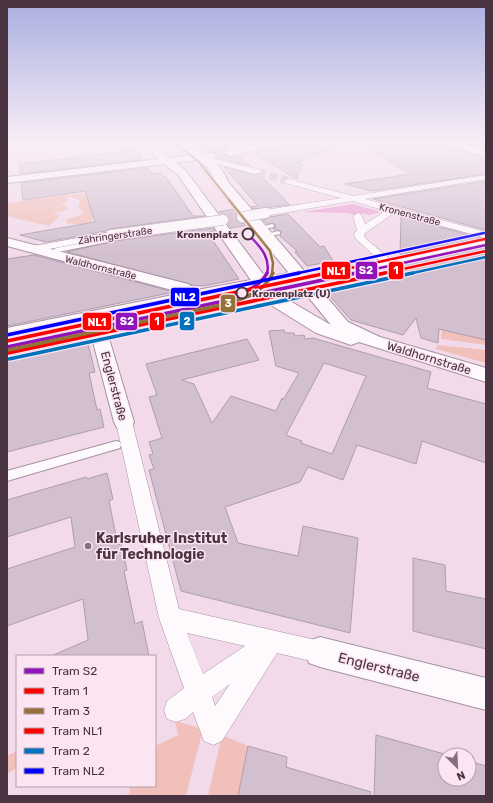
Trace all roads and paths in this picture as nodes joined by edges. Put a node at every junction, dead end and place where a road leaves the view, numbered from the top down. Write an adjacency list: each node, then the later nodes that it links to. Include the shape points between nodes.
1 (187, 179): 9 (main road)
2 (221, 179): 20 (main road, Waldhornstraße, via 269,231)
3 (472, 179): 5 (street)
4 (288, 181): 5 (street, Kronenstraße)
5 (350, 201): 6 (street, Kronenstraße); 8 (street, bridge)
6 (393, 209): 11 (street, via 385,218); 12 (street, Kronenstraße)
7 (358, 216): 11 (street)
8 (242, 217)
9 (220, 220): 10 (lane); 13 (street, Zähringerstraße, bridge); 21 (main road)
10 (187, 226)
11 (362, 230): 19 (street, via 360,237)
12 (486, 235)
13 (111, 237): 16 (street, Zähringerstraße); 18 (lane, via 56,250)
14 (7, 242): 16 (street, Waldhornstraße)
15 (486, 242): 19 (street)
16 (33, 249): 17 (street, Zähringerstraße); 18 (street, Waldhornstraße)
17 (7, 254)
18 (50, 254): 22 (street, Waldhornstraße, via 183,287)
19 (388, 262): 20 (street)
20 (304, 280): 21 (street); 23 (street); 26 (main road, Waldhornstraße, via 341,326)
21 (260, 282): 22 (street); 23 (main road)
22 (193, 296): 24 (street)
23 (272, 298): 24 (street, via 152,325); 26 (main road, Waldhornstraße, via 323,329 351,339)
24 (97, 323): 25 (street); 27 (street); 29 (street, Englerstraße)
25 (7, 333)
26 (373, 341): 28 (main road, Waldhornstraße)
27 (7, 349)
28 (486, 375)
29 (124, 422): 30 (street, Englerstraße)
30 (122, 443): 31 (lane); 32 (street, Englerstraße, via 158,562)
31 (7, 476)
32 (170, 618): 33 (street, Englerstraße); 35 (street, Englerstraße)
33 (272, 641): 34 (street, Englerstraße); 35 (street); 35 (street, Englerstraße, via 212,732)
34 (320, 652): 36 (street, Englerstraße)
35 (198, 692): 37 (street)
36 (486, 694)
37 (176, 710)

